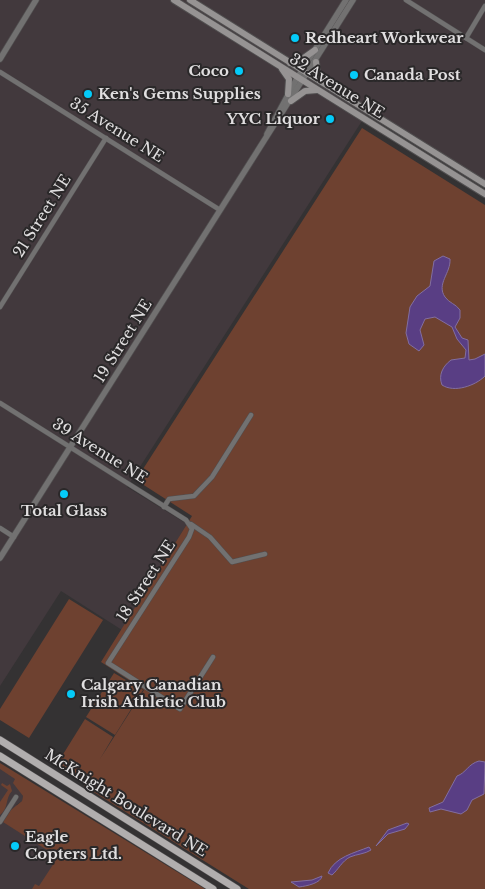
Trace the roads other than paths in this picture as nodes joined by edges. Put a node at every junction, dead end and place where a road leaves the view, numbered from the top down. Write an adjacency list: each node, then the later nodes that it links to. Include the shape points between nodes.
1 (36, 0): 11 (street)
2 (174, 0): 13 (main road, 32 Avenue NE)
3 (190, 0): 14 (main road, 32 Avenue NE)
4 (346, 0): 9 (street, 19 Street NE)
5 (354, 0): 12 (street, 19 Street NE)
6 (406, 0): 8 (street)
7 (485, 6): 8 (street)
8 (466, 38): 10 (street)
9 (315, 50): 14 (main road); 16 (street, 19 Street NE)
10 (485, 50)
11 (0, 59)
12 (316, 62): 16 (street, 19 Street NE); 17 (main road, via 317,72)
13 (276, 63): 16 (main road, 32 Avenue NE); 19 (main road, via 289,79)
14 (290, 63): 16 (main road, 32 Avenue NE)
15 (0, 72): 22 (street, 35 Avenue NE)
16 (303, 75): 17 (main road, 32 Avenue NE); 18 (main road, 32 Avenue NE); 19 (street, 19 Street NE); 20 (street, 19 Street NE)
17 (330, 88): 23 (main road, 32 Avenue NE)
18 (321, 91): 20 (main road, via 305,90); 24 (main road, 32 Avenue NE)
19 (288, 94): 21 (street, 19 Street NE)
20 (291, 101): 21 (street, 19 Street NE)
21 (266, 136): 25 (street, 19 Street NE)
22 (106, 138): 25 (street, 35 Avenue NE); 26 (street, 21 Street NE)
23 (485, 184)
24 (485, 194)
25 (220, 210): 29 (street, 19 Street NE)
26 (0, 307)
27 (0, 403): 29 (street, 39 Avenue NE)
28 (251, 415): 30 (street, via 212,477 200,490 194,496 169,499)
29 (70, 447): 30 (street, 39 Avenue NE); 33 (street, 19 Street NE)
30 (164, 507): 31 (street, 39 Avenue NE)
31 (188, 522): 34 (street, 39 Avenue NE, via 210,537 232,562); 36 (street, 18 Street NE, via 192,529 189,537 108,663 180,708)
32 (0, 528): 33 (street)
33 (14, 537): 35 (street, 19 Street NE)
34 (266, 554)
35 (0, 558)
36 (213, 657)
37 (0, 740): 42 (main road, McKnight Boulevard NE)
38 (0, 756): 41 (main road, McKnight Boulevard NE)
39 (16, 797): 40 (street)
40 (0, 822)
41 (213, 889)
42 (237, 889)

